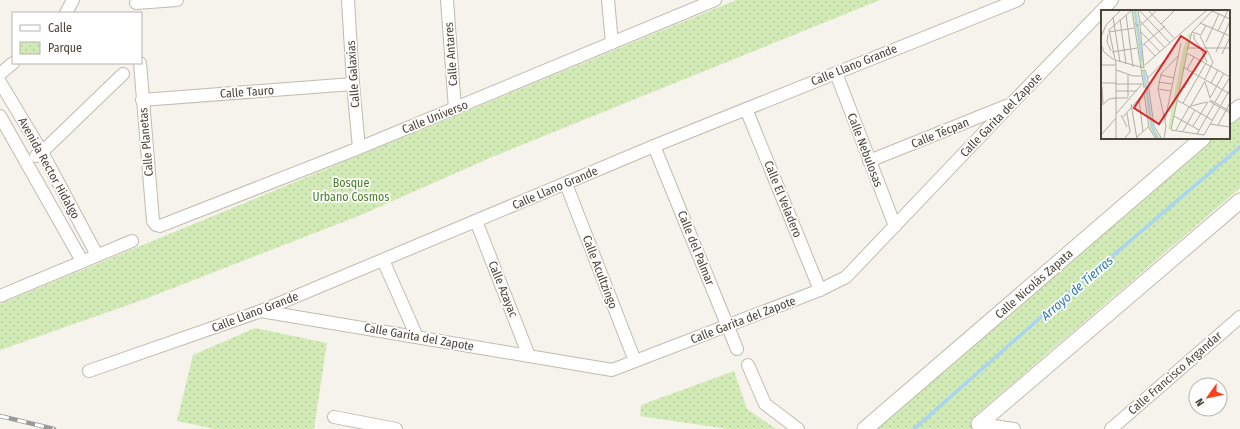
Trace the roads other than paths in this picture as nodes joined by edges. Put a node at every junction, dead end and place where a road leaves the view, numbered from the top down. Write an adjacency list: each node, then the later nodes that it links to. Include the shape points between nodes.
1 (73, 0): 12 (street)
2 (178, 0): 9 (street)
3 (348, 0): 20 (street, Calle Galaxias)
4 (447, 0): 24 (street, Calle Antares)
5 (608, 0): 13 (street)
6 (1018, 0): 16 (street, Calle Llano Grande)
7 (1112, 0): 10 (street, Calle Garita del Zapote)
8 (710, 1): 13 (street, Calle Universo)
9 (136, 5)
10 (1102, 10)
11 (1101, 11): 22 (street, Calle Garita del Zapote)
12 (67, 12)
13 (612, 43): 24 (street, Calle Universo)
14 (12, 64): 17 (street)
15 (140, 64): 21 (street, Calle Planetas)
16 (836, 73): 25 (street, Calle Llano Grande); 32 (street, Calle Nebulosas)
17 (0, 74)
18 (123, 74): 31 (street)
19 (0, 82): 31 (street, Avenida Rector Hidalgo)
20 (353, 84): 21 (street, Calle Tauro); 30 (street, Calle Galaxias)
21 (142, 100): 36 (street, Calle Planetas)
22 (1010, 105): 32 (street, Calle Técpan); 38 (street, Calle Garita del Zapote)
23 (1240, 107): 26 (street)
24 (455, 109): 30 (street, Calle Universo)
25 (746, 109): 29 (street, Calle Llano Grande); 43 (street, Calle El Veladero)
26 (1230, 115)
27 (0, 116): 33 (street, Avenida Rector Hidalgo)
28 (1202, 139): 58 (street, Calle Nicolás Zapata)
29 (654, 146): 34 (street, Calle Llano Grande); 47 (street, Calle del Palmar)
30 (358, 148): 36 (street, Calle Universo, via 160,226)
31 (42, 152): 33 (street); 40 (street, Avenida Rector Hidalgo)
32 (869, 161): 38 (street, Calle Nebulosas)
33 (26, 162): 42 (street, Avenida Rector Hidalgo)
34 (566, 184): 37 (street, Calle Llano Grande); 51 (street, Calle Acultzingo)
35 (1240, 201): 55 (street)
36 (154, 221)
37 (476, 221): 41 (street, Calle Llano Grande); 50 (street, Calle Azayac)
38 (894, 226): 43 (street, Calle Garita del Zapote, via 846,277)
39 (132, 242): 40 (street)
40 (97, 255): 42 (street)
41 (383, 260): 45 (street, Calle Llano Grande); 48 (street)
42 (82, 261): 44 (street)
43 (820, 290): 47 (street, Calle Garita del Zapote)
44 (1, 294)
45 (261, 311): 48 (street, Calle Garita del Zapote); 53 (street, Calle Llano Grande)
46 (1240, 317): 60 (street, Calle Francisco Argandar)
47 (728, 326): 49 (street, Calle del Palmar); 51 (street, Calle Garita del Zapote)
48 (417, 337): 50 (street, Calle Garita del Zapote)
49 (737, 349)
50 (529, 356): 51 (street, Calle Garita del Zapote, via 612,370)
51 (635, 361)
52 (748, 365): 57 (street, via 765,404)
53 (89, 371)
54 (334, 417): 56 (street)
55 (979, 424): 59 (street)
56 (396, 429)
57 (798, 429)
58 (865, 429)
59 (1014, 429)
60 (1111, 429)

